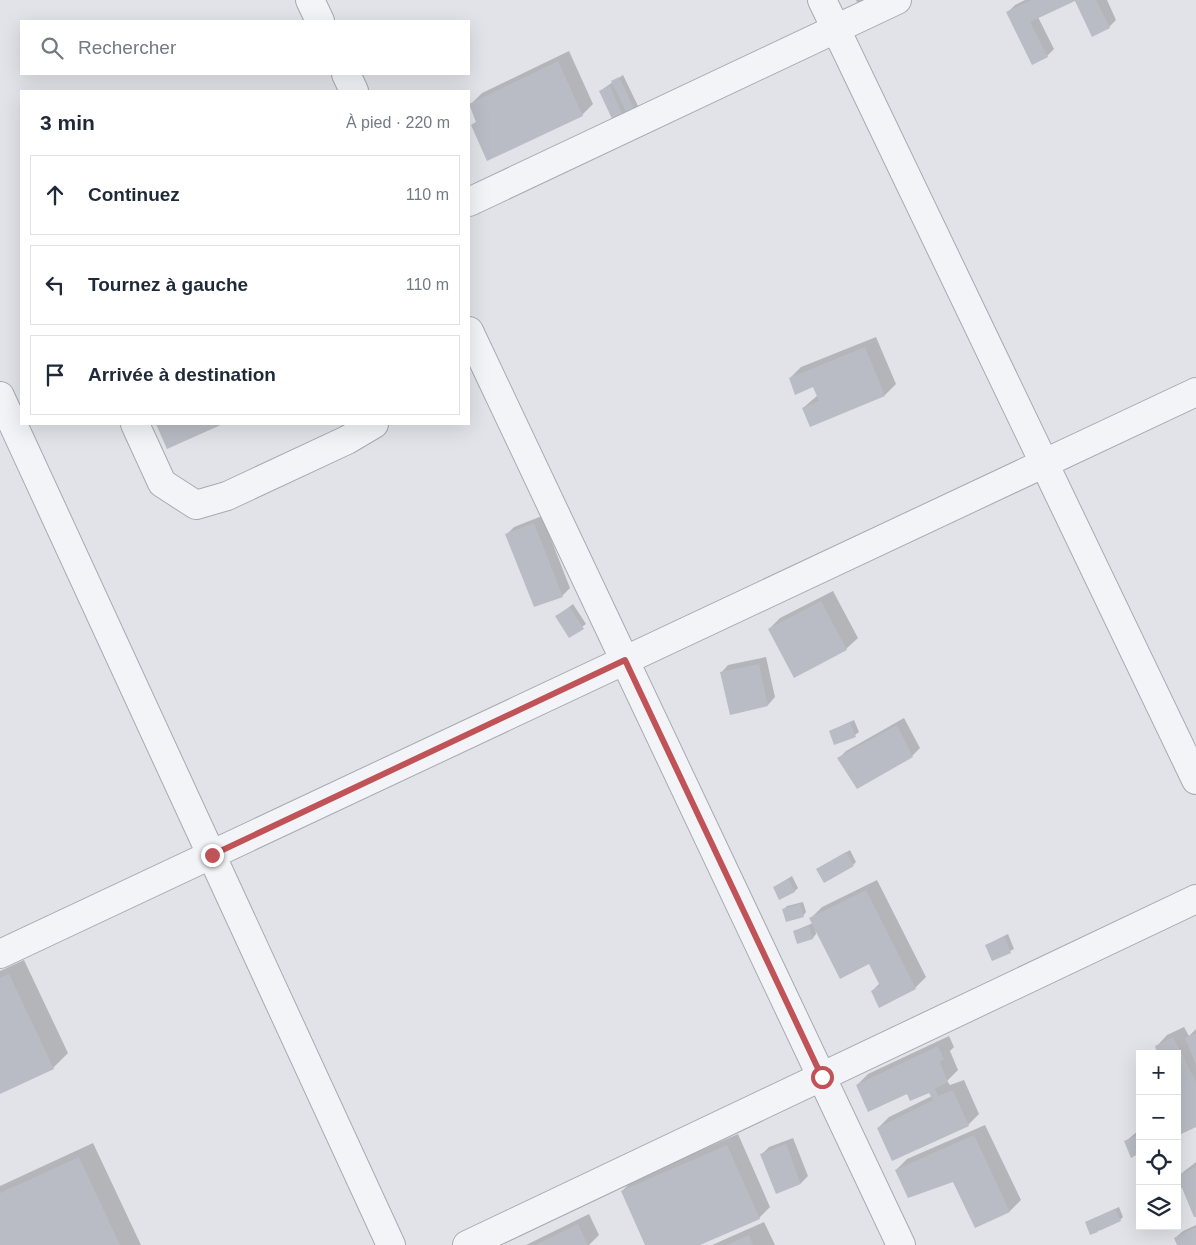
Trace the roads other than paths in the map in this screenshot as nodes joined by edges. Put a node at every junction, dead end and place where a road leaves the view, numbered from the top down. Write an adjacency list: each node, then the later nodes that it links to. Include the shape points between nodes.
1 (310, 0): 4 (street)
2 (822, 0): 5 (street)
3 (897, 0): 5 (street)
4 (320, 20)
5 (836, 29): 8 (street); 14 (street)
6 (346, 75): 7 (street)
7 (354, 90)
8 (470, 202)
9 (470, 334): 15 (street)
10 (1196, 392): 14 (street)
11 (8, 412): 17 (street)
12 (135, 425): 13 (street, via 162,483 196,505 236,492)
13 (372, 425)
14 (1044, 463): 15 (street); 16 (street)
15 (625, 660): 17 (street); 20 (street)
16 (1196, 780)
17 (212, 855): 19 (street); 21 (street)
18 (1196, 899): 20 (street)
19 (0, 954)
20 (822, 1077): 22 (street); 23 (street)
21 (391, 1245)
22 (467, 1245)
23 (902, 1245)

